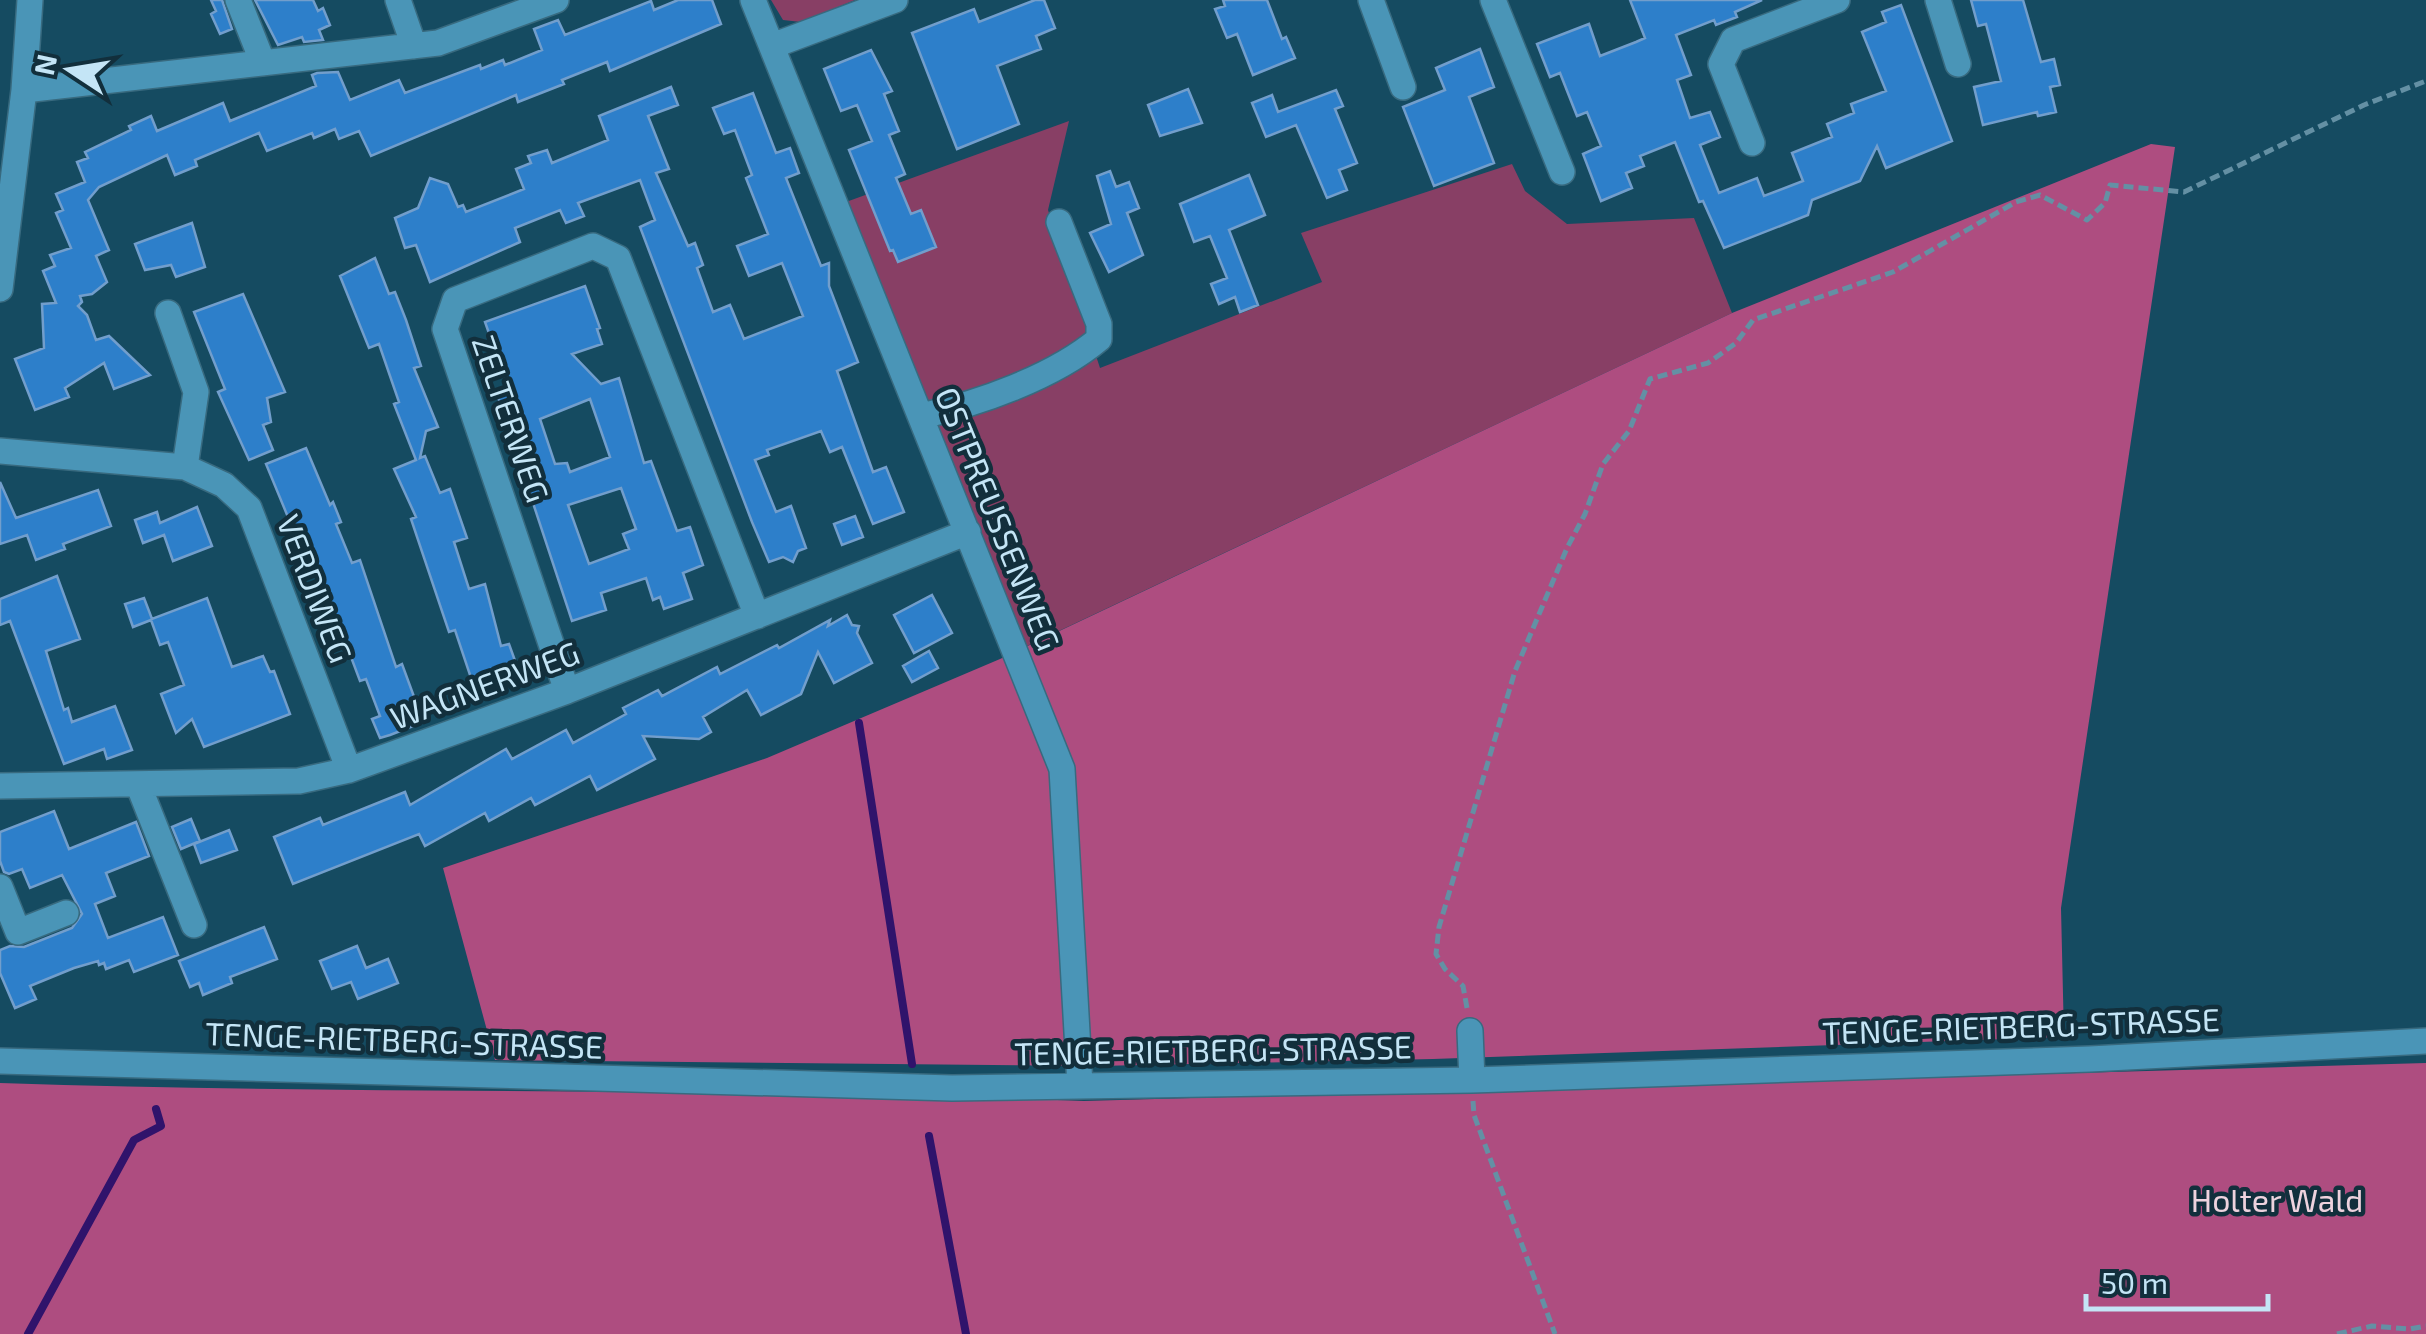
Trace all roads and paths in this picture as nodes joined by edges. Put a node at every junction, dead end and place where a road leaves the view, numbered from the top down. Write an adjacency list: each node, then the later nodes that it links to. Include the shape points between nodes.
1 (30, 0): 17 (street)
2 (238, 0): 13 (street)
3 (398, 0): 11 (street)
4 (556, 0): 11 (street)
5 (753, 0): 12 (street, OSTPREUSSENWEG)
6 (894, 0): 12 (street)
7 (1371, 0): 16 (street)
8 (1492, 0): 19 (street)
9 (1837, 0): 18 (street, via 1733,40 1722,64)
10 (1938, 0): 14 (street)
11 (414, 46): 13 (street)
12 (772, 46): 23 (street, OSTPREUSSENWEG)
13 (263, 63): 17 (street)
14 (1958, 64)
15 (2426, 81): 35 (path, via 2184,192 2110,185 2105,203 2087,220 2040,195 2016,202 1892,272 1753,320 1708,363 1650,378 1629,431 1604,464 1515,671 1440,927 1436,954 1463,986)
16 (1403, 88)
17 (24, 90): 21 (street)
18 (1752, 143)
19 (1562, 172)
20 (1058, 222): 23 (street, via 1099,339 1074,361)
21 (0, 289)
22 (168, 313): 25 (street, via 196,392)
23 (921, 416): 26 (street, OSTPREUSSENWEG)
24 (0, 450): 25 (street, VERDIWEG)
25 (186, 467): 29 (street, VERDIWEG, via 224,485 249,508)
26 (968, 532): 27 (street, WAGNERWEG); 39 (street, OSTPREUSSENWEG, via 1062,769)
27 (757, 616): 28 (street, WAGNERWEG); 28 (street, ZELTERWEG, via 618,258 593,246 455,300 445,329)
28 (567, 691): 29 (street, WAGNERWEG)
29 (349, 770): 30 (street, WAGNERWEG, via 299,781)
30 (138, 784): 31 (street, WAGNERWEG); 34 (street)
31 (0, 786)
32 (0, 886): 33 (street, via 18,932)
33 (66, 913)
34 (194, 925)
35 (1470, 1031): 38 (street)
36 (2426, 1041): 38 (street, TENGE-RIETBERG-STRASSE)
37 (0, 1061): 39 (street, TENGE-RIETBERG-STRASSE, via 907,1088)
38 (1472, 1080): 39 (street, TENGE-RIETBERG-STRASSE); 41 (path, via 1474,1115)
39 (1080, 1085)
40 (2426, 1326): 42 (path)
41 (1555, 1334)
42 (2337, 1334)

